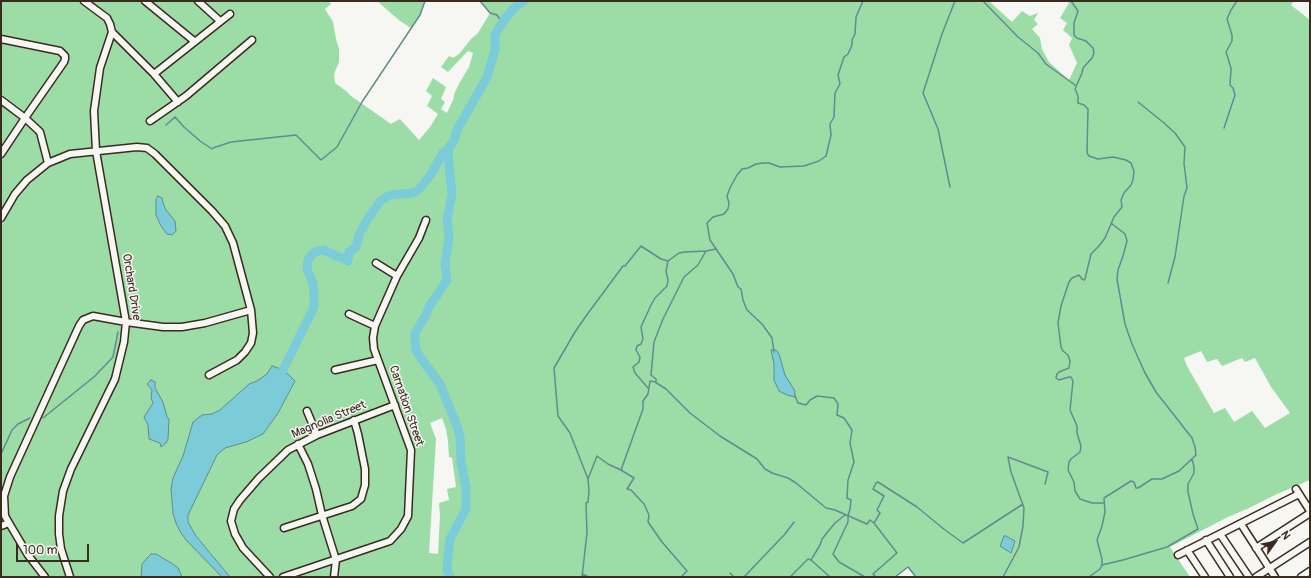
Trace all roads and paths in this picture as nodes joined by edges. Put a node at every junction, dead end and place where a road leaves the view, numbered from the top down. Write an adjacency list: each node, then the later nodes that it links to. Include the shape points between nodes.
1 (84, 1): 6 (street, via 106,18)
2 (145, 1): 9 (street)
3 (198, 1): 5 (street)
4 (230, 14): 5 (street)
5 (220, 21): 9 (street)
6 (112, 32): 10 (street); 15 (street, Orchard Drive, via 100,68 94,111)
7 (1, 39): 13 (street, via 60,51 65,56 64,62)
8 (252, 40): 12 (street)
9 (194, 42): 10 (street)
10 (154, 74): 12 (street)
11 (1, 100): 13 (street)
12 (178, 102): 14 (street)
13 (25, 118): 16 (street); 17 (street, via 40,132)
14 (150, 121)
15 (96, 151): 17 (street, via 70,154); 22 (street, via 137,146 147,148 212,210 225,226 233,243); 24 (street, Orchard Drive)
16 (2, 152)
17 (48, 163): 18 (street, via 15,194)
18 (1, 218)
19 (426, 220): 21 (street, Carnation Street, via 419,238)
20 (376, 263): 21 (street)
21 (397, 276): 25 (street, Carnation Street)
22 (251, 310): 24 (street, via 182,327); 28 (street, via 251,343 237,360)
23 (349, 314): 25 (street)
24 (126, 322): 36 (street, via 93,316 83,320 79,326 10,477 4,496 5,516); 50 (street, Orchard Drive, via 115,379 71,469 63,491 59,534)
25 (375, 326): 26 (street, Carnation Street, via 373,338)
26 (378, 360): 27 (street); 29 (street, Carnation Street)
27 (335, 370)
28 (209, 375)
29 (395, 405): 31 (street, Magnolia Street); 46 (street, Carnation Street, via 411,450 408,516 401,530 390,541)
30 (307, 411): 32 (street)
31 (354, 420): 32 (street, Magnolia Street); 35 (street, via 365,469 365,485 361,499 352,506)
32 (317, 435): 33 (street, Magnolia Street)
33 (298, 444): 35 (street, via 308,464); 51 (street, Magnolia Street, via 288,450 259,478 234,508 231,521 243,548)
34 (1310, 512): 37 (street, via 1298,491); 43 (street)
35 (322, 515): 39 (street); 46 (street)
36 (9, 523): 38 (street); 49 (street)
37 (1241, 524): 40 (street); 43 (street)
38 (1, 526)
39 (284, 528)
40 (1220, 534): 41 (street); 56 (street)
41 (1206, 540): 44 (street); 55 (street)
42 (1310, 542): 47 (street)
43 (1256, 548): 47 (street)
44 (1187, 550): 45 (street); 54 (street)
45 (1178, 555)
46 (336, 560): 52 (street, Carnation Street); 53 (street)
47 (1269, 568): 57 (street); 58 (street)
48 (1310, 571): 59 (street)
49 (45, 577)
50 (70, 577)
51 (270, 577)
52 (283, 577)
53 (334, 577)
54 (1205, 577)
55 (1230, 577)
56 (1249, 577)
57 (1256, 577)
58 (1275, 577)
59 (1301, 577)

